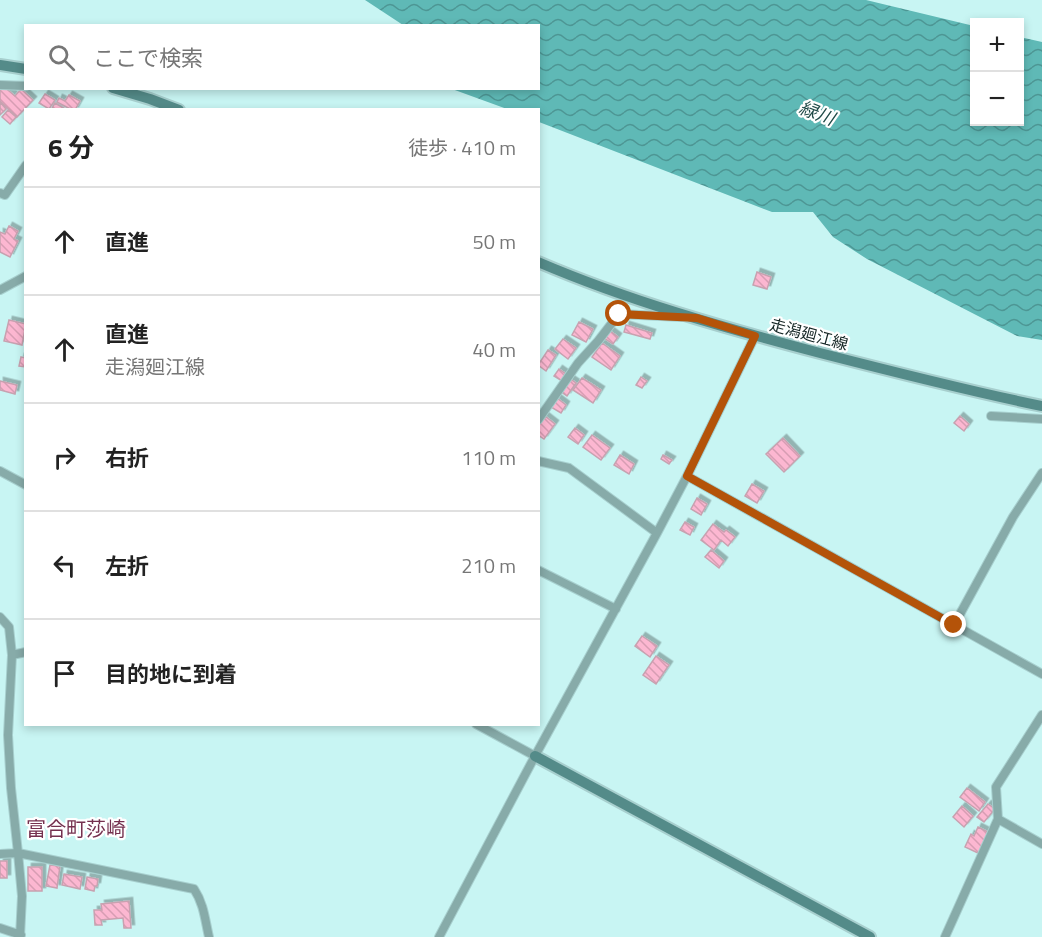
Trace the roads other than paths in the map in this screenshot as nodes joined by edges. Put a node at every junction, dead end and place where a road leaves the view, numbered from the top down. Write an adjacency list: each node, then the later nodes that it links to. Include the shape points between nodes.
1 (0, 65): 2 (main road)
2 (24, 69)
3 (0, 85): 4 (street)
4 (24, 86)
5 (120, 90): 6 (main road)
6 (174, 108)
7 (24, 168): 8 (street, via 5,195)
8 (0, 194)
9 (540, 263): 12 (main road, 走潟廻江線)
10 (24, 277): 11 (street)
11 (0, 291)
12 (697, 318): 13 (main road, 走潟廻江線); 16 (street, via 619,314)
13 (755, 336): 14 (main road, 走潟廻江線); 21 (street)
14 (1042, 406)
15 (991, 416): 17 (street)
16 (540, 417)
17 (1042, 419)
18 (540, 461): 23 (street, via 569,468)
19 (0, 471): 22 (street)
20 (1042, 473): 27 (street, via 1013,517)
21 (687, 476): 23 (street); 27 (street)
22 (24, 484)
23 (657, 533): 25 (street)
24 (540, 571): 25 (street)
25 (616, 609): 33 (street)
26 (0, 617): 29 (street, via 9,627)
27 (954, 625): 30 (street)
28 (24, 653): 29 (street)
29 (12, 656): 36 (street, via 8,735)
30 (1042, 674)
31 (1042, 715): 34 (street, via 996,787)
32 (480, 726): 33 (street)
33 (535, 756): 41 (street); 42 (main road)
34 (998, 819): 35 (street); 43 (street)
35 (1042, 844)
36 (18, 853): 37 (street); 39 (street); 40 (street, via 194,889 201,899)
37 (0, 854)
38 (0, 928): 39 (street)
39 (20, 936)
40 (209, 937)
41 (439, 937)
42 (870, 937)
43 (945, 937)

